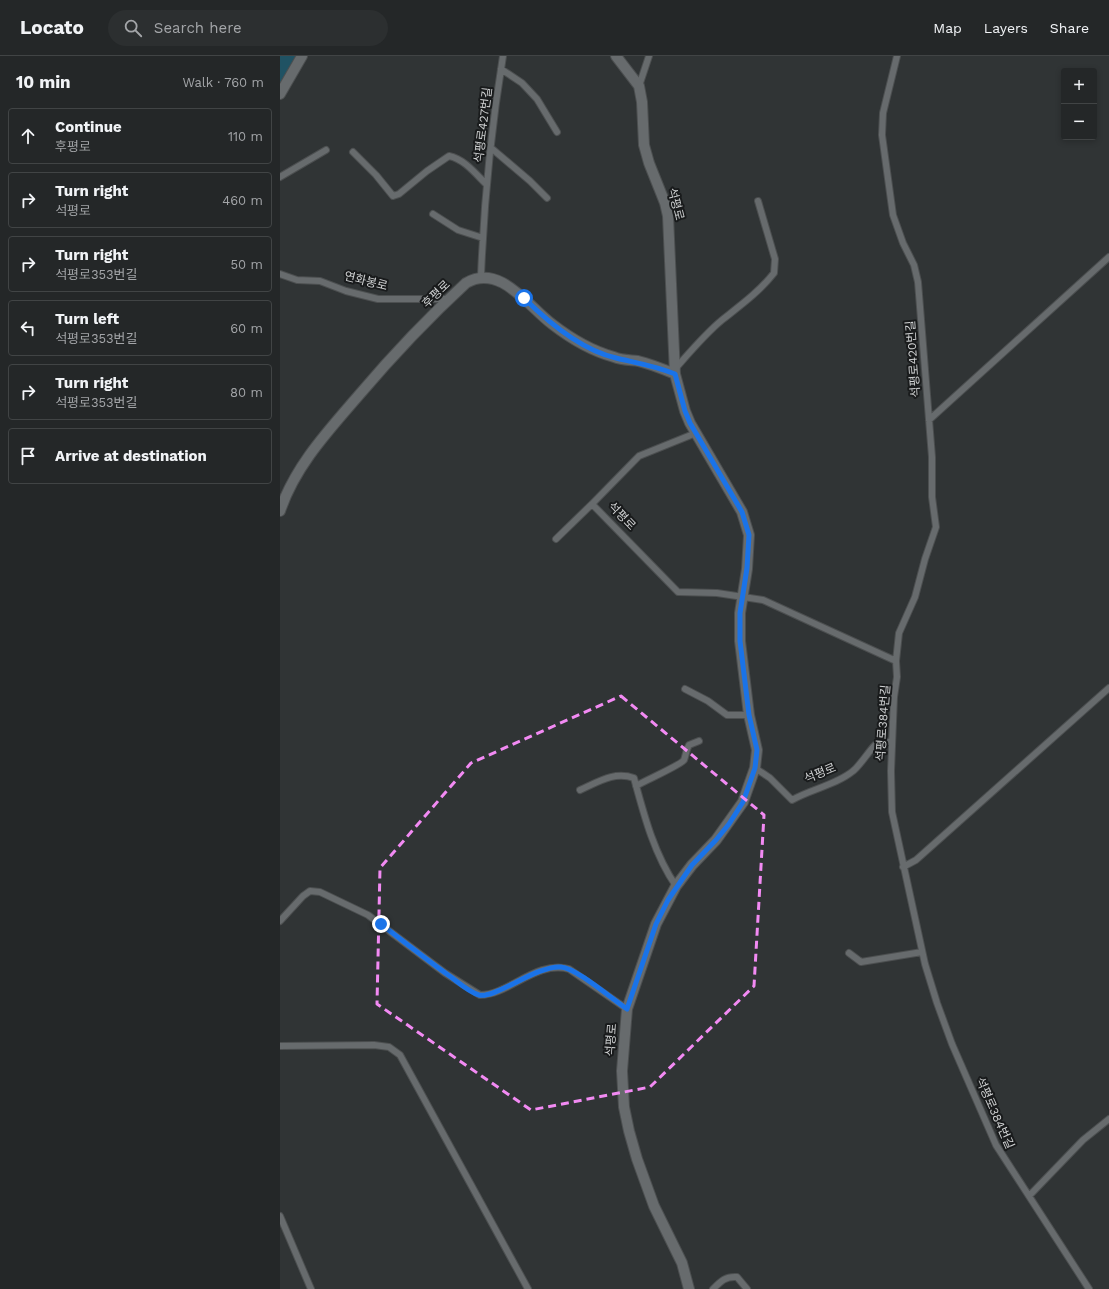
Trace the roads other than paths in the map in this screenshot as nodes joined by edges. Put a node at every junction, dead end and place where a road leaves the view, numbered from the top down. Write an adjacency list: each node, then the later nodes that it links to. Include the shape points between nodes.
1 (302, 56): 8 (street)
2 (504, 56): 6 (lane, 석평로427번길)
3 (616, 56): 7 (street, 석평로)
4 (649, 56): 7 (lane)
5 (897, 56): 24 (lane, 석평로420번길, via 883,114 882,135 893,215 914,265 918,282)
6 (501, 69): 9 (lane, via 522,83 537,99); 10 (lane, 석평로427번길)
7 (639, 86): 23 (street, 석평로, via 644,145 668,216)
8 (280, 94)
9 (557, 132)
10 (490, 148): 14 (lane, 석평로427번길); 15 (lane, via 530,181)
11 (326, 150): 13 (lane)
12 (353, 152): 14 (lane, 석평로427번길, via 393,196 449,156 456,157 466,164)
13 (280, 177)
14 (486, 184): 18 (lane, 석평로427번길)
15 (546, 198)
16 (758, 201): 23 (lane, via 775,258 774,273 748,301 702,339)
17 (433, 214): 18 (lane, via 458,230)
18 (483, 238): 21 (lane, 석평로427번길)
19 (1109, 257): 24 (lane)
20 (280, 274): 22 (lane, 연화봉로, via 296,280 320,281 378,299)
21 (481, 276): 22 (street, 후평로, via 466,283); 23 (street, via 494,279 510,288 552,324 595,351)
22 (448, 299): 27 (street, 후평로, via 397,351 306,459 295,475)
23 (675, 372): 25 (street, 석평로, via 685,411)
24 (929, 420): 30 (lane, 석평로420번길, via 936,528 915,598 899,633)
25 (696, 432): 26 (lane, 석평로, via 639,456); 29 (street, 석평로, via 746,522 749,551)
26 (592, 504): 28 (lane); 29 (lane, 석평로, via 678,592)
27 (280, 512)
28 (556, 539)
29 (742, 595): 30 (lane, via 763,600 796,614); 33 (street, 석평로, via 740,641)
30 (896, 661): 35 (lane, 석평로384번길)
31 (1109, 688): 39 (lane, via 916,860)
32 (685, 689): 33 (lane, via 728,715)
33 (749, 715): 36 (street, 석평로, via 757,750)
34 (699, 741): 37 (lane, via 689,745 684,761)
35 (892, 742): 36 (lane, 석평로, via 878,742 872,746 865,760 841,780 792,800 770,778); 39 (lane, 석평로384번길, via 891,798)
36 (755, 768): 40 (street, 석평로, via 743,802 729,824)
37 (636, 786): 38 (lane, via 634,778 623,774); 40 (lane, via 650,831 669,876)
38 (580, 790)
39 (903, 867): 42 (lane, 석평로384번길)
40 (676, 886): 44 (street, 석평로, via 656,924)
41 (280, 921): 44 (lane, via 303,896 310,891 320,892 368,915 445,973 480,995 494,993 531,974 560,967 576,973)
42 (922, 952): 43 (lane, via 861,962); 47 (lane, 석평로384번길, via 944,1024 996,1145)
43 (849, 953)
44 (627, 1009): 51 (street, 석평로, via 622,1071 624,1108 629,1131 654,1206 682,1263)
45 (280, 1046): 50 (lane, via 374,1045 389,1047 400,1055)
46 (1109, 1119): 47 (lane, via 1083,1140)
47 (1029, 1196): 54 (lane, 석평로384번길)
48 (280, 1216): 49 (lane)
49 (311, 1289)
50 (528, 1289)
51 (689, 1289)
52 (713, 1289): 53 (lane, via 721,1280 730,1276 737,1277)
53 (747, 1289)
54 (1089, 1289)

